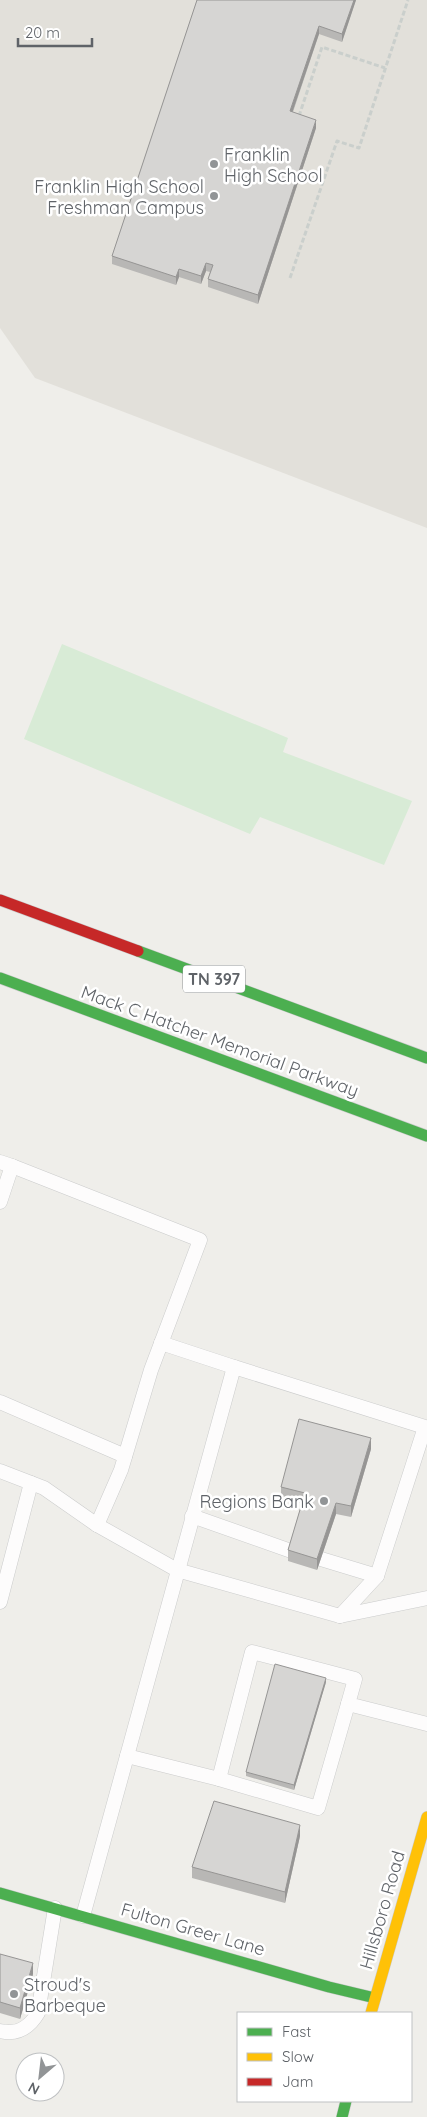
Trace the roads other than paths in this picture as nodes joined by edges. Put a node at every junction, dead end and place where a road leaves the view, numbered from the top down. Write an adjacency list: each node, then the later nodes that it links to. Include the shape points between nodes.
1 (0, 900): 3 (main road, TN 397)
2 (0, 978): 4 (main road, Mack C Hatcher Memorial Parkway)
3 (427, 1058)
4 (427, 1136)
5 (6, 1164): 6 (lane); 7 (lane, via 200,1240)
6 (0, 1202)
7 (162, 1343): 8 (lane); 10 (lane)
8 (234, 1367): 13 (lane); 18 (lane, via 425,1427)
9 (0, 1402): 10 (lane)
10 (126, 1456): 14 (lane)
11 (0, 1471): 12 (lane)
12 (31, 1483): 14 (lane, via 44,1488); 20 (lane)
13 (192, 1516): 15 (lane); 17 (lane)
14 (97, 1525): 17 (lane)
15 (291, 1550)
16 (321, 1558): 18 (lane)
17 (177, 1570): 21 (lane); 24 (lane)
18 (377, 1576): 21 (lane)
19 (427, 1598): 21 (lane)
20 (0, 1602)
21 (340, 1616)
22 (348, 1704): 23 (lane); 25 (lane, via 318,1808); 25 (lane, via 355,1679 252,1652)
23 (427, 1724)
24 (126, 1756): 25 (lane); 29 (lane)
25 (220, 1779)
26 (427, 1817): 30 (main road, Hillsboro Road)
27 (0, 1893): 28 (main road, Fulton Greer Lane)
28 (55, 1908): 29 (main road, Fulton Greer Lane); 32 (lane, via 41,1965 38,2013 30,2026 10,2033)
29 (83, 1916): 30 (main road, Fulton Greer Lane, via 329,1988)
30 (376, 1998): 31 (main road, Hillsboro Road)
31 (371, 2012)
32 (0, 2031)
33 (346, 2102): 34 (main road)
34 (342, 2117)

